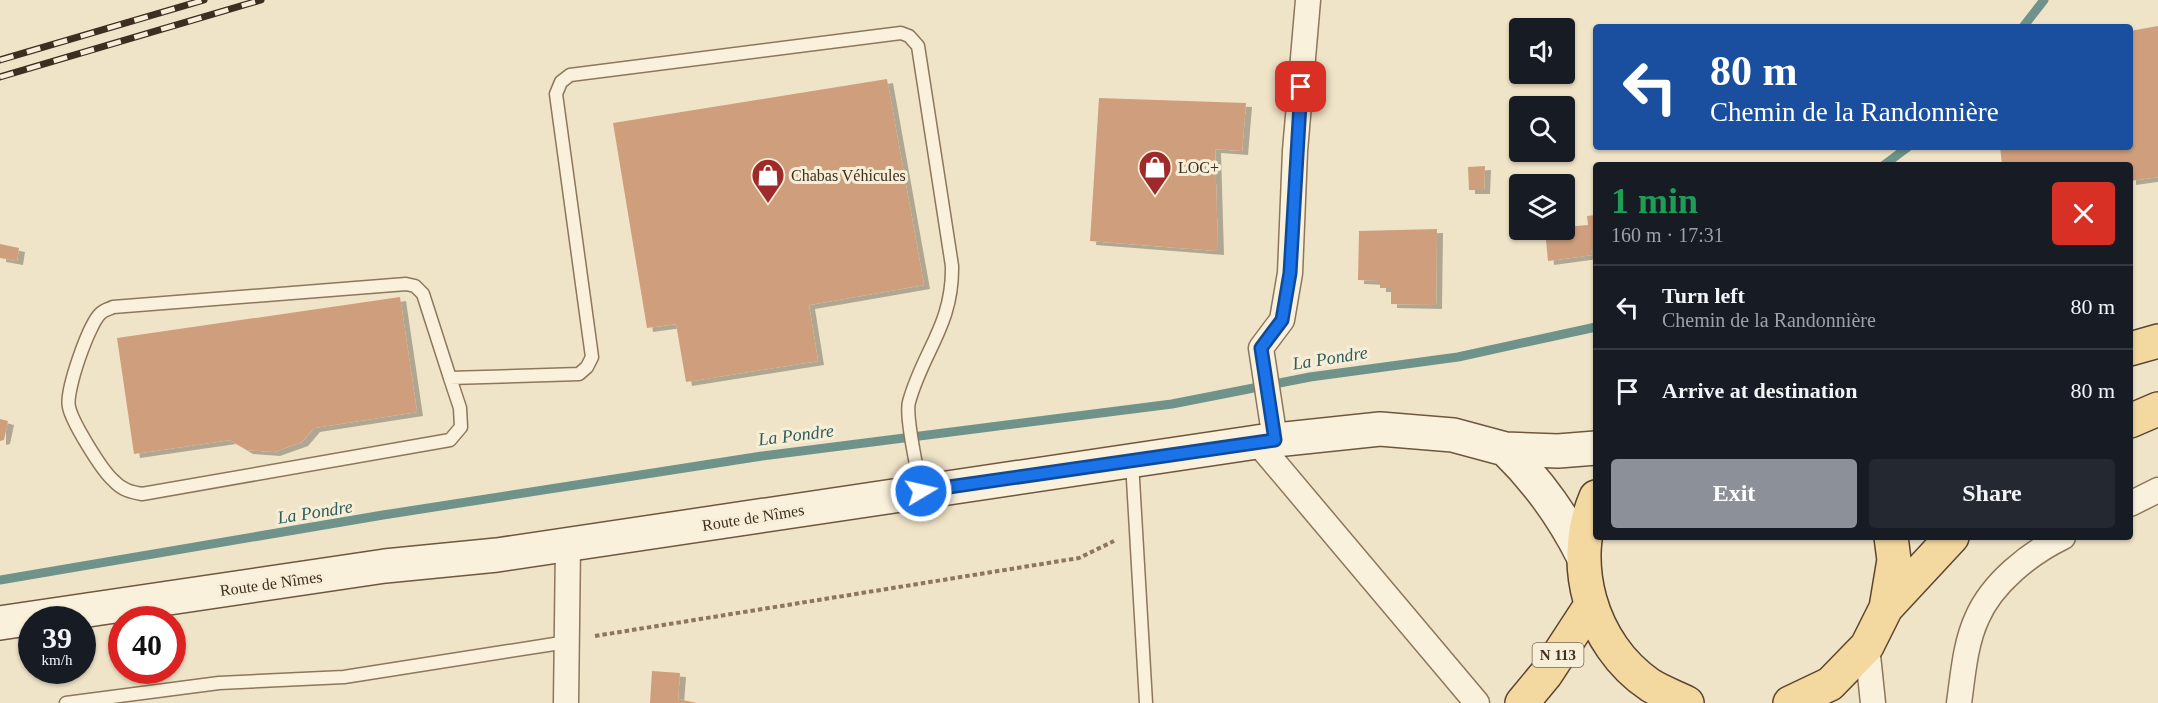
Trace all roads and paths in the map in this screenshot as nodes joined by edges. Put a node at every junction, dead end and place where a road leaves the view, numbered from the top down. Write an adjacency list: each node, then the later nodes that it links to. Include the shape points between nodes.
1 (1308, 0): 7 (street, via 1290,273 1282,320 1261,348 1269,408)
2 (2158, 341): 3 (main road)
3 (2133, 348)
4 (450, 378): 4 (lane, via 460,408 461,427 450,440 142,494 127,491 113,481 68,405 69,389 94,322 102,312 113,308 406,284 423,294); 12 (lane, via 579,374 592,357 556,94 561,82 570,75 901,33 918,46 952,277 946,316 908,405)
5 (2158, 409): 6 (main road)
6 (2133, 420)
7 (1266, 441): 9 (street, Route de Nîmes, via 1380,429 1410,430 1453,435); 10 (street, Route de Nîmes); 29 (street)
8 (1593, 448): 9 (street, Route de Nîmes)
9 (1505, 449): 20 (street, Route de Nîmes, via 1546,494)
10 (1132, 460): 12 (street, Route de Nîmes); 15 (lane)
11 (2158, 490): 13 (street)
12 (921, 491): 19 (street, Route de Nîmes)
13 (2133, 502)
14 (1593, 504): 20 (main road)
15 (1137, 531): 24 (path, via 1079,558); 28 (lane)
16 (1891, 540): 22 (main road, via 1894,561)
17 (1949, 540): 22 (main road)
18 (2058, 540): 34 (street, via 2010,575 1977,617 1967,647)
19 (568, 544): 23 (street, Route de Nîmes, via 384,566); 24 (street)
20 (1583, 556): 21 (main road)
21 (1591, 605): 30 (main road, N 113); 31 (main road, via 1613,649 1649,684)
22 (1886, 608): 25 (main road)
23 (0, 622)
24 (567, 642): 26 (lane, via 344,677 219,683); 27 (street)
25 (1867, 645): 32 (main road, via 1830,684); 33 (street)
26 (66, 703)
27 (566, 703)
28 (1146, 703)
29 (1477, 703)
30 (1522, 703)
31 (1687, 703)
32 (1790, 703)
33 (1873, 703)
34 (1959, 703)

